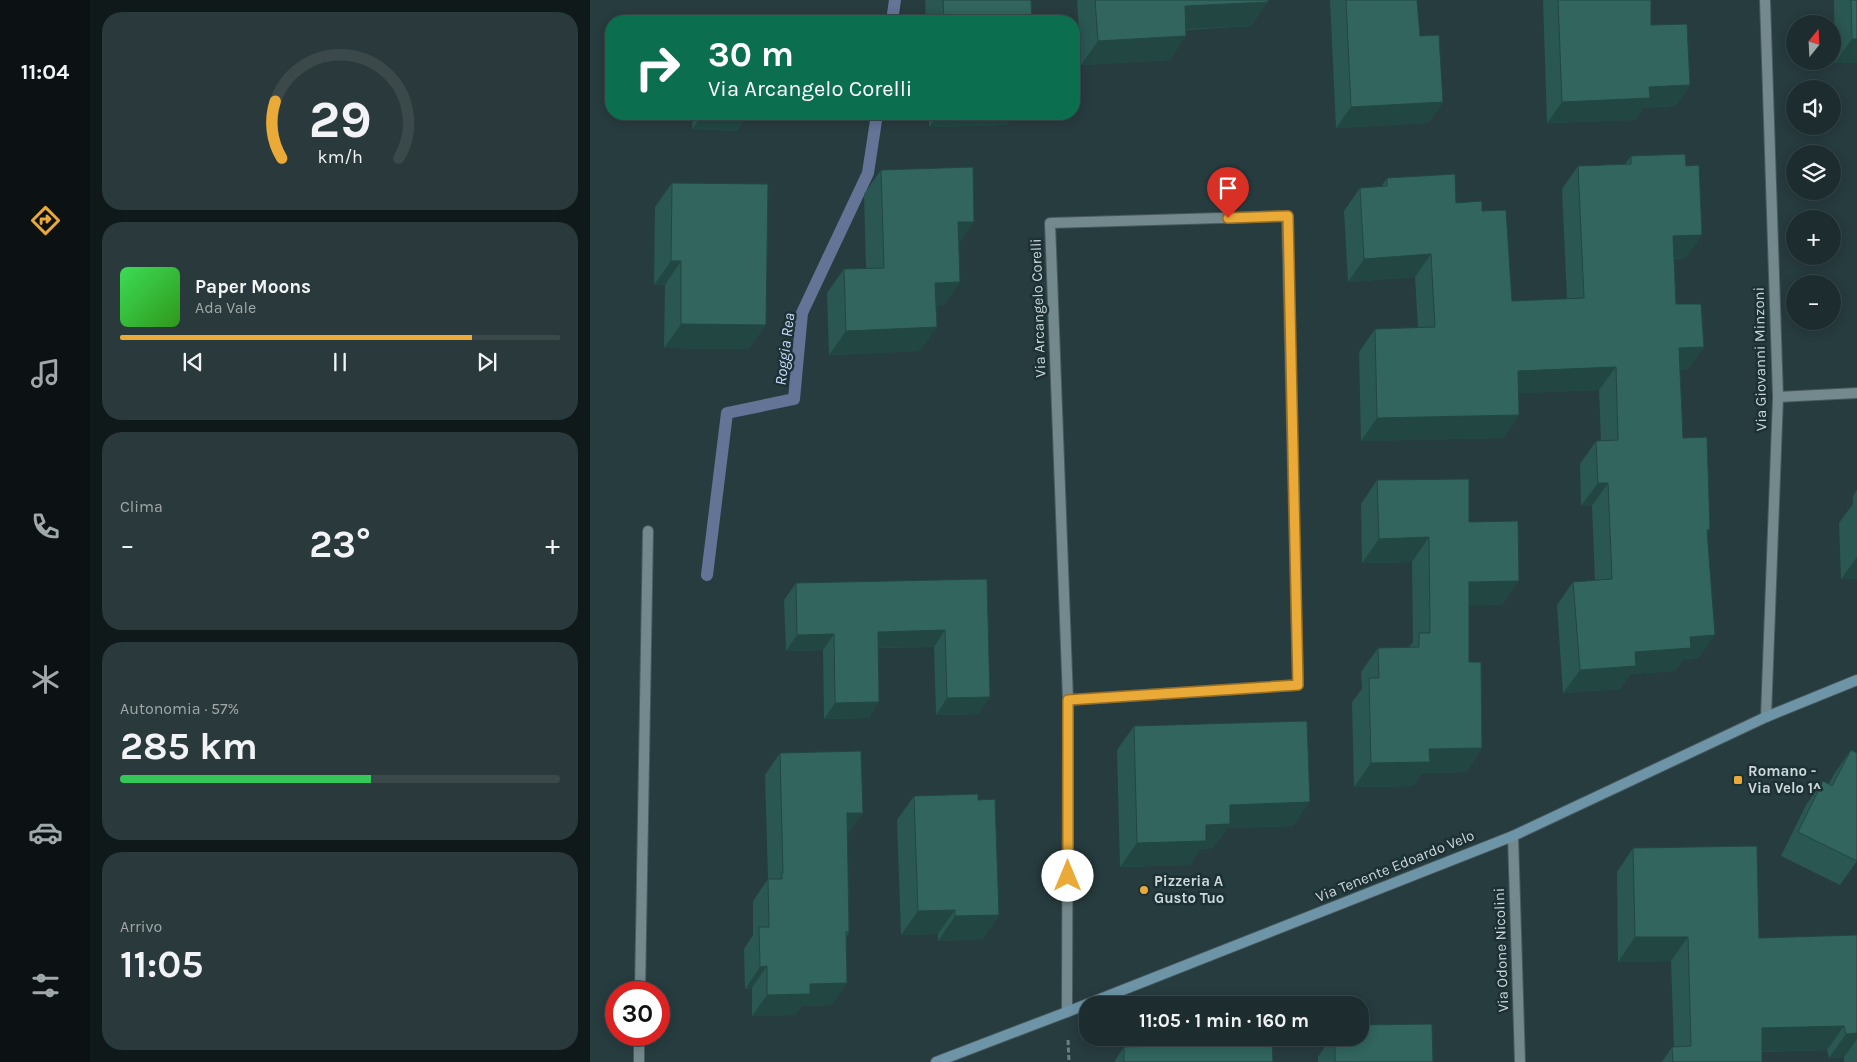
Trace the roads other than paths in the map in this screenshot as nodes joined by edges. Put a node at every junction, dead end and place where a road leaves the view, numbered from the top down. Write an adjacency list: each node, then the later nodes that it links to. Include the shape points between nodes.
1 (1765, 0): 3 (street, Via Giovanni Minzoni)
2 (1857, 393): 3 (street)
3 (1778, 397): 7 (street, Via Giovanni Minzoni)
4 (648, 531): 9 (street)
5 (1857, 680): 7 (street, Via Tenente Edoardo Velo)
6 (1068, 700): 6 (street, Via Arcangelo Corelli, via 1298,685 1288,216 1050,223); 10 (street, Via Arcangelo Corelli)
7 (1766, 717): 8 (street, Via Tenente Edoardo Velo)
8 (1513, 836): 10 (street, Via Tenente Edoardo Velo); 14 (street, Via Odone Nicolini)
9 (640, 981)
10 (1067, 1012): 13 (street, Via Tenente Edoardo Velo)
11 (639, 1046): 12 (street)
12 (639, 1062)
13 (936, 1062)
14 (1520, 1062)

